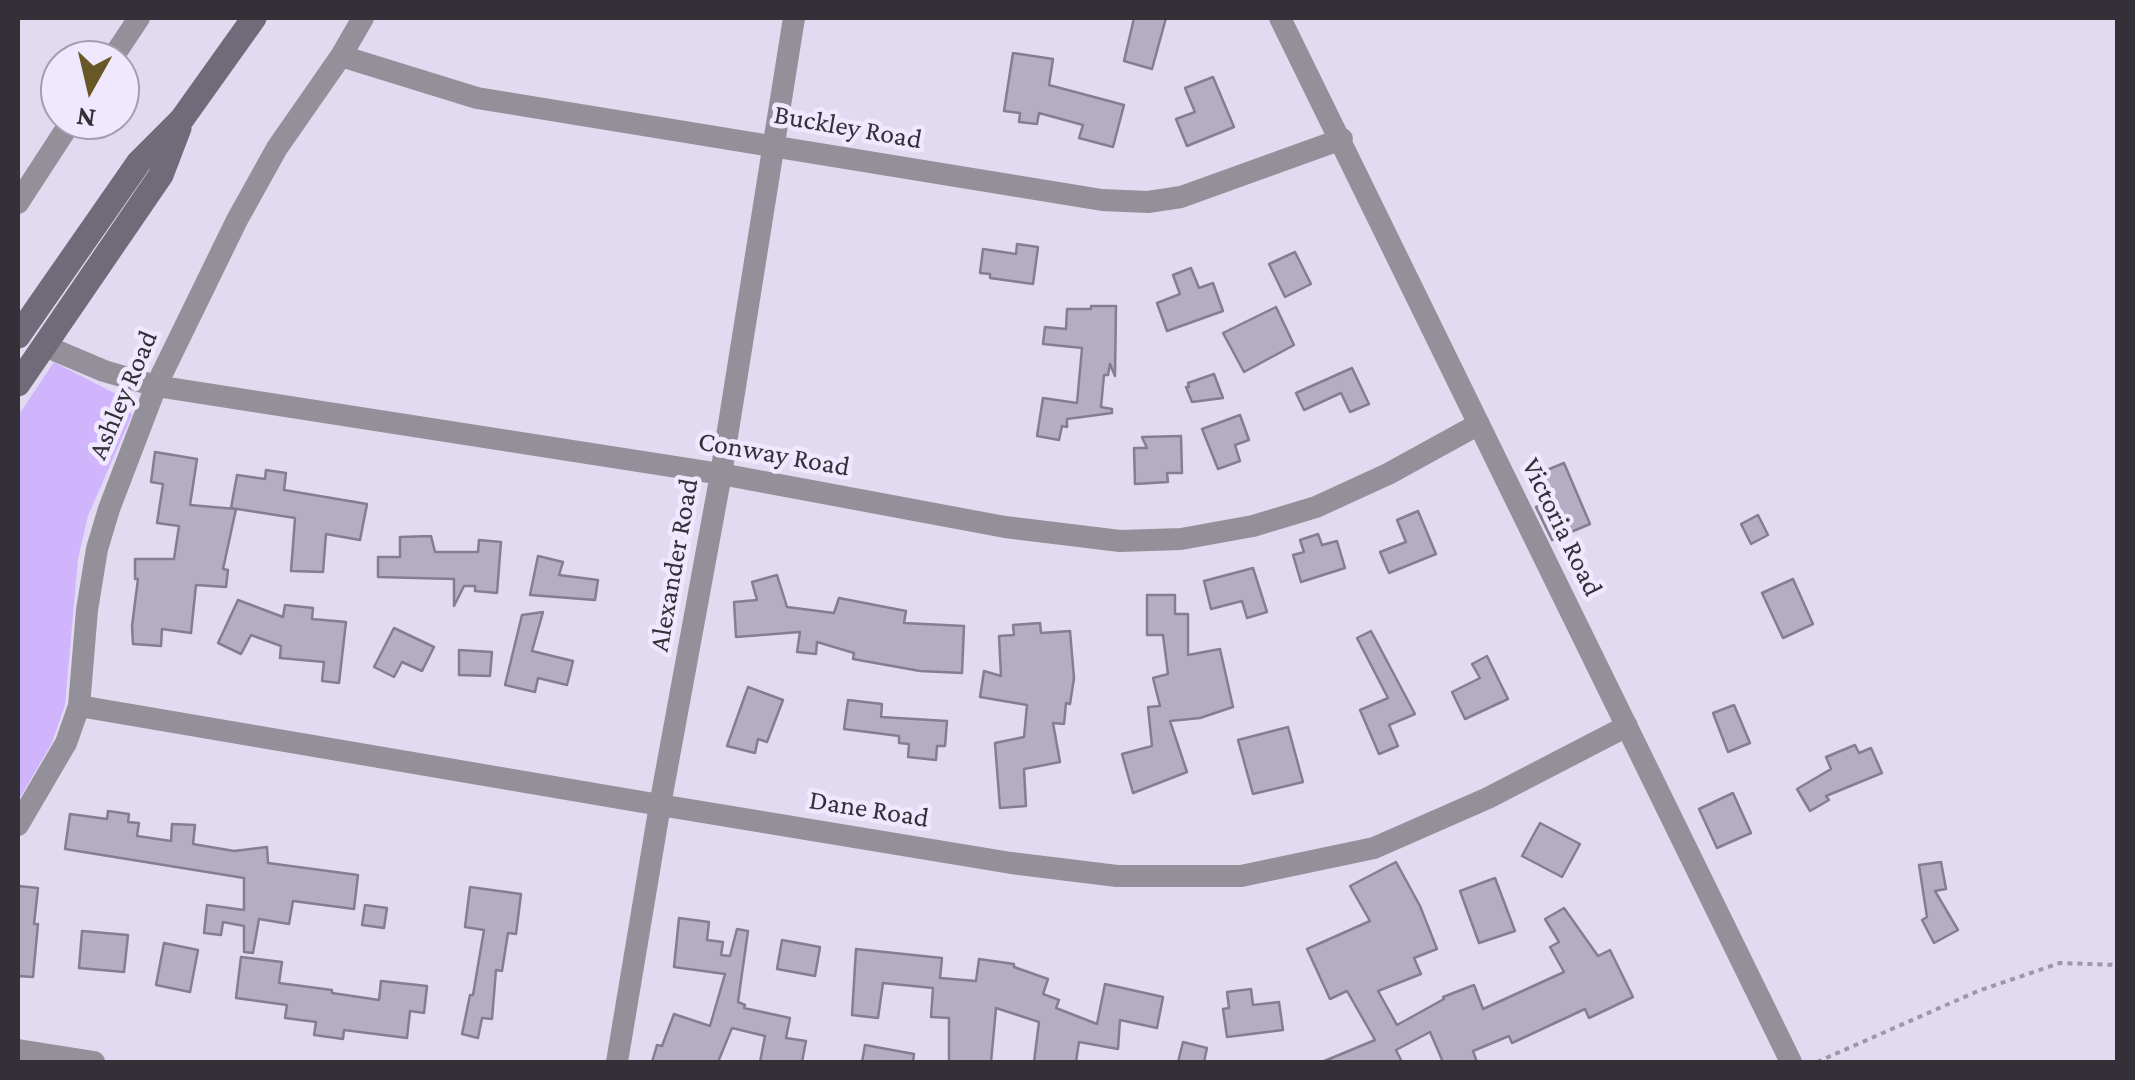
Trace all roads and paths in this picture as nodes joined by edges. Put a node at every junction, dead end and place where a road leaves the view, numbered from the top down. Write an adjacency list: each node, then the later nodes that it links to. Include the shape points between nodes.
1 (139, 18): 6 (street)
2 (254, 18): 8 (main road)
3 (363, 18): 7 (street, Ashley Road)
4 (794, 18): 11 (street, Alexander Road)
5 (1280, 18): 9 (street, Victoria Road)
6 (124, 40)
7 (340, 56): 11 (street, Buckley Road, via 478,98); 16 (street, Ashley Road, via 276,148)
8 (182, 119): 13 (main road, via 139,162); 14 (main road, via 161,175)
9 (1342, 139): 11 (street, Buckley Road, via 1181,197 1148,202 1102,200); 17 (street, Victoria Road)
10 (59, 140): 12 (street)
11 (772, 144): 18 (street, Alexander Road)
12 (18, 203)
13 (18, 336)
14 (45, 346): 15 (main road); 16 (street, Conway Road)
15 (18, 384)
16 (156, 386): 18 (street, Conway Road); 19 (street, Ashley Road, via 97,550)
17 (1478, 424): 18 (street, Conway Road, via 1316,506 1182,538 1120,542 1005,527); 20 (street, Victoria Road)
18 (721, 474): 21 (street, Alexander Road)
19 (79, 706): 21 (street, Dane Road); 22 (street, Ashley Road, via 59,756)
20 (1626, 726): 21 (street, Dane Road, via 1374,848 1241,876 1117,876); 27 (street, Victoria Road)
21 (660, 805): 26 (street, Alexander Road)
22 (18, 825)
23 (2118, 964): 28 (path, via 2060,963 1978,991)
24 (18, 1050): 25 (street)
25 (94, 1062)
26 (617, 1062)
27 (1791, 1062)
28 (1817, 1062)

